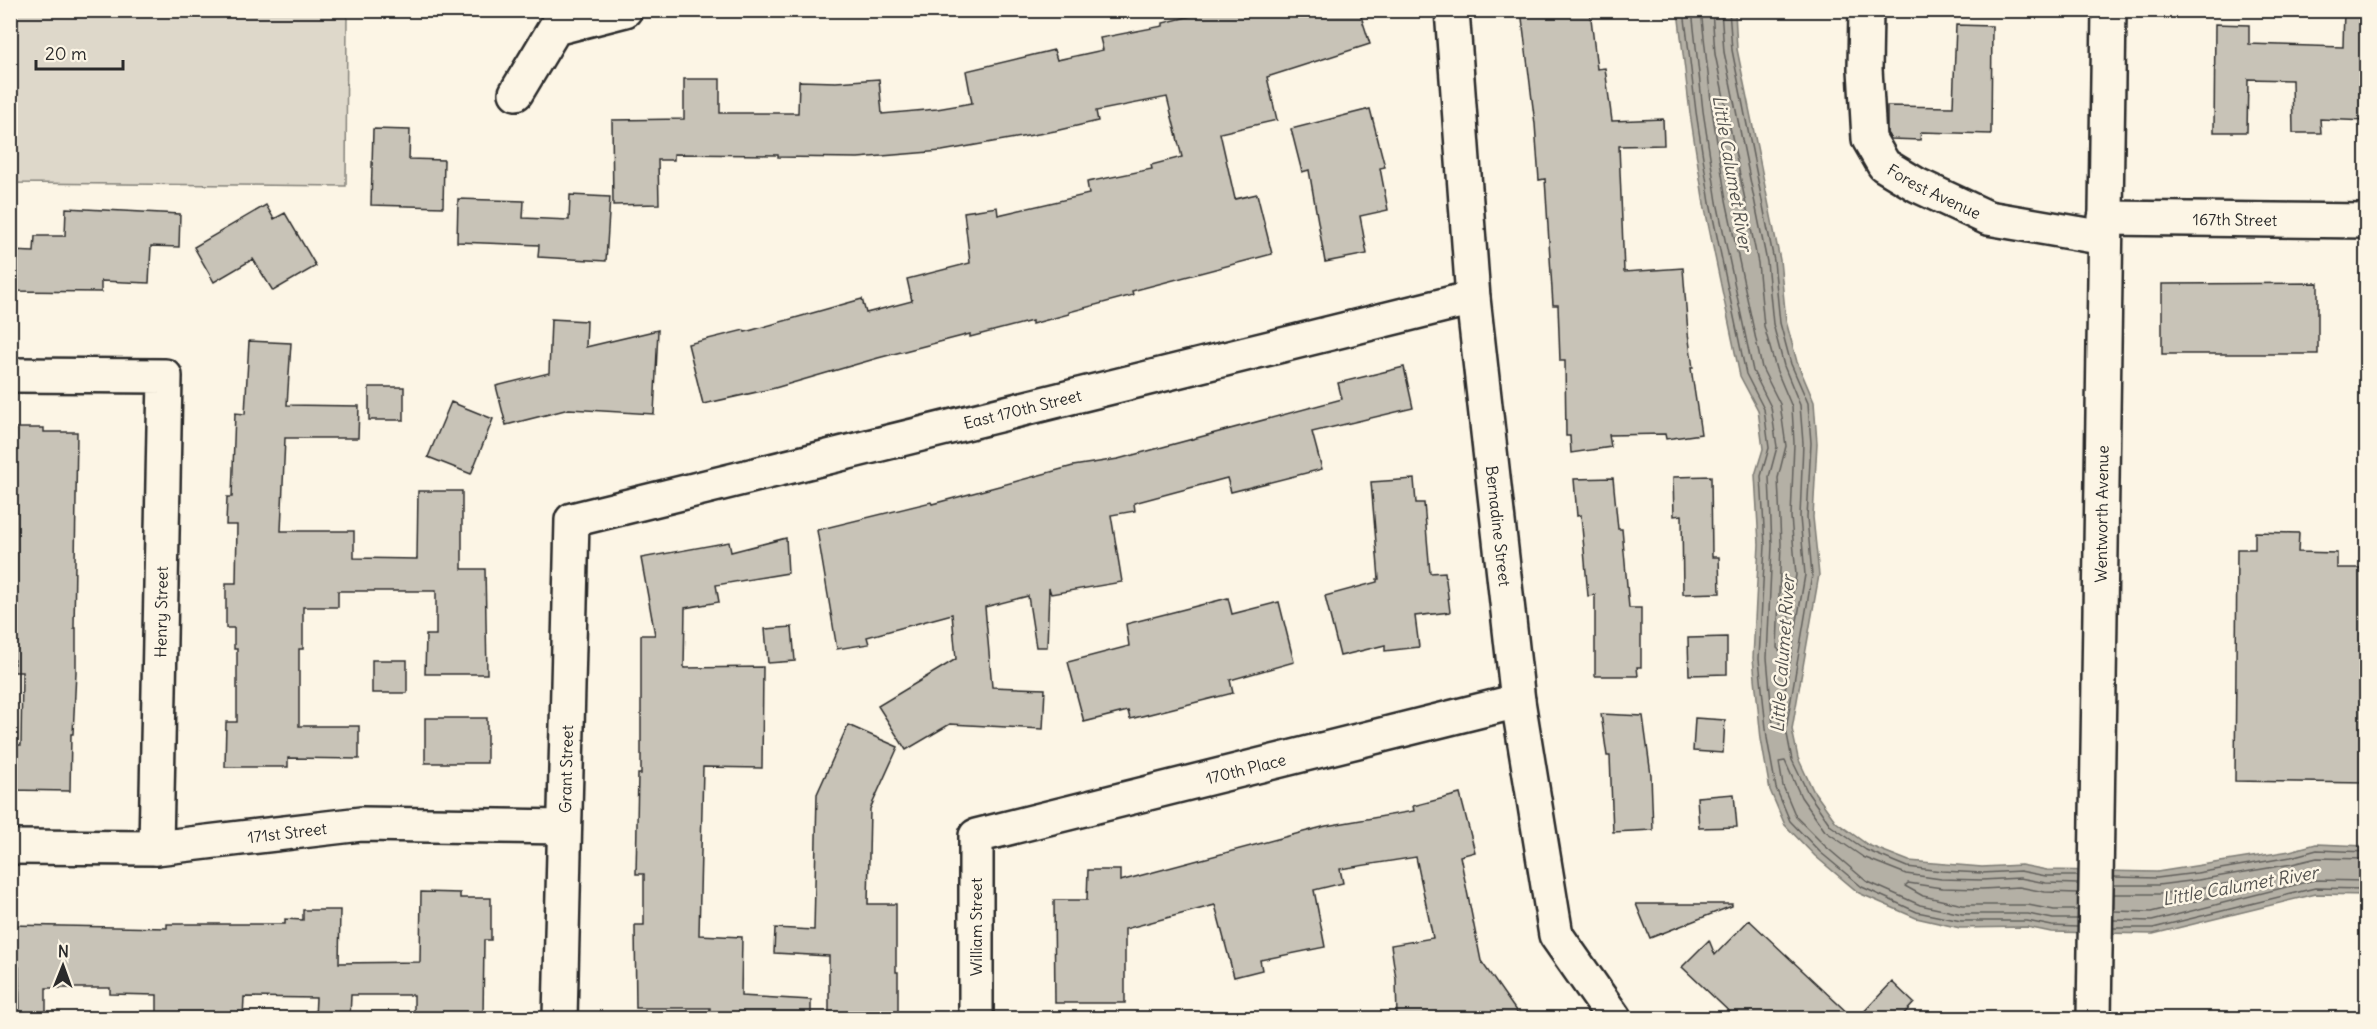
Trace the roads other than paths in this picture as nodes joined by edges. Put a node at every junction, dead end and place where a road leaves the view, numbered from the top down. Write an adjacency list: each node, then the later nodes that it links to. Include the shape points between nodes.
1 (625, 10): 5 (street, via 555,28)
2 (1452, 10): 8 (street, Bernadine Street)
3 (1866, 10): 7 (street, Forest Avenue, via 1869,139 1884,165 1988,218)
4 (2109, 10): 7 (street, Wentworth Avenue)
5 (516, 93)
6 (2367, 221): 7 (street, 167th Street)
7 (2105, 228): 19 (street, Wentworth Avenue)
8 (1473, 298): 10 (street, East 170th Street); 11 (street, Bernadine Street)
9 (10, 375): 15 (street, Henry Street, via 165,376)
10 (572, 520): 12 (street, Grant Street)
11 (1518, 701): 13 (street, 170th Place); 18 (street, Bernadine Street, via 1556,935)
12 (564, 827): 15 (street, 171st Street, via 361,824); 16 (street, Grant Street)
13 (976, 836): 17 (street, William Street)
14 (10, 847): 15 (street, 171st Street)
15 (156, 848)
16 (560, 1018)
17 (976, 1018)
18 (1614, 1018)
19 (2094, 1018)

